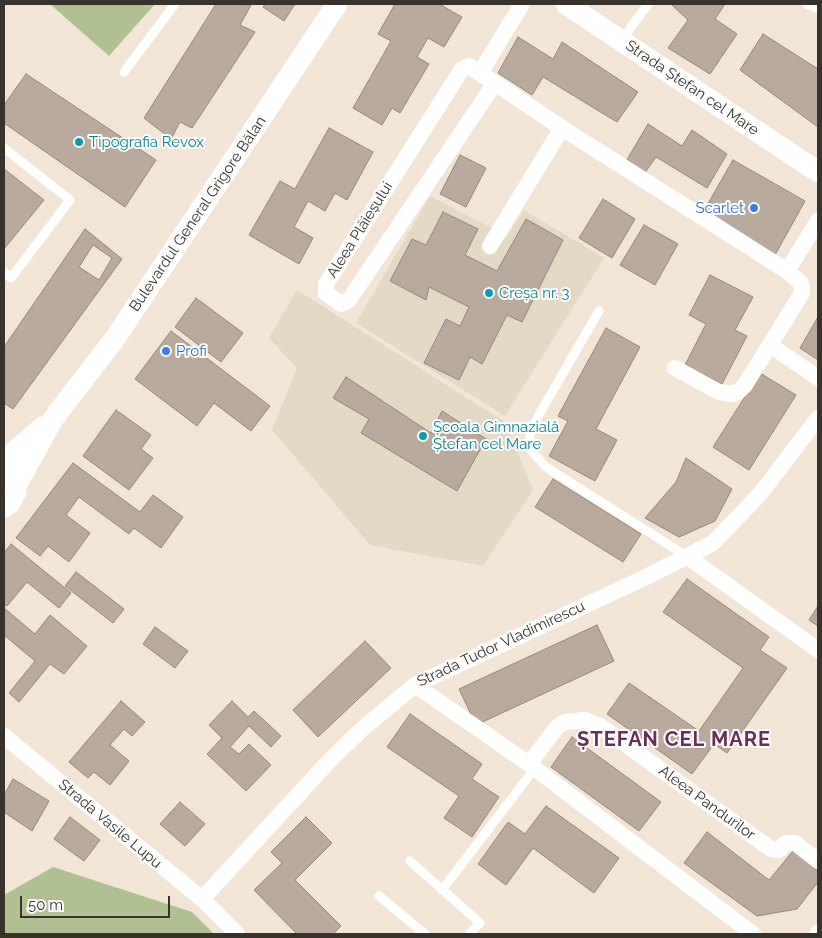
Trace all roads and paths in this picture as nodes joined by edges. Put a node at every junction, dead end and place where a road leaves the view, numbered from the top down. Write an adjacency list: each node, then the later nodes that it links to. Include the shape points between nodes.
1 (175, 4): 9 (lane)
2 (337, 4): 24 (street, Bulevardul General Grigore Bălan, via 116,338)
3 (522, 4): 10 (street)
4 (566, 4): 8 (street, Strada Ștefan cel Mare)
5 (648, 4): 8 (lane)
6 (808, 4): 7 (lane)
7 (818, 9)
8 (622, 40): 14 (street, Strada Ștefan cel Mare)
9 (124, 72)
10 (480, 74): 11 (street, Aleea Plăieșului); 11 (street, Aleea Plăieșului, via 468,66 462,70 326,284 326,293 340,304 349,300)
11 (495, 83): 12 (street, Aleea Plăieșului)
12 (562, 128): 16 (street); 17 (street, Aleea Plăieșului)
13 (4, 148): 18 (lane, via 70,200 11,278)
14 (818, 172)
15 (818, 221): 17 (street)
16 (490, 246)
17 (787, 271): 20 (street, Aleea Plăieșului, via 801,283 802,293)
18 (4, 272)
19 (600, 311): 29 (lane, via 530,432 530,449 546,467)
20 (770, 346): 21 (street, Aleea Plăieșului, via 745,385 733,394 719,392); 22 (street)
21 (675, 368)
22 (818, 378)
23 (818, 418): 29 (street, Strada Tudor Vladimirescu, via 737,520 713,543)
24 (53, 419): 25 (street, Bulevardul General Grigore Bălan); 27 (street, Bulevardul General Grigore Bălan)
25 (4, 460)
26 (4, 469): 27 (street, via 12,475)
27 (16, 486): 28 (street, Bulevardul General Grigore Bălan, via 14,498)
28 (4, 507)
29 (688, 557): 30 (street); 31 (street, Strada Tudor Vladimirescu)
30 (818, 650)
31 (414, 685): 33 (street); 38 (street, Strada Tudor Vladimirescu, via 332,758)
32 (4, 736): 38 (street, Strada Vasile Lupu)
33 (532, 766): 34 (street, Aleea Pandurilor, via 557,727 565,722 586,720 600,726 770,849 779,850 786,843 795,843); 36 (lane); 42 (street)
34 (818, 861)
35 (410, 862): 36 (lane)
36 (442, 890): 41 (lane, via 480,923)
37 (379, 896): 40 (lane)
38 (202, 899): 39 (street, Strada Vasile Lupu)
39 (237, 934)
40 (424, 934)
41 (469, 934)
42 (753, 934)

